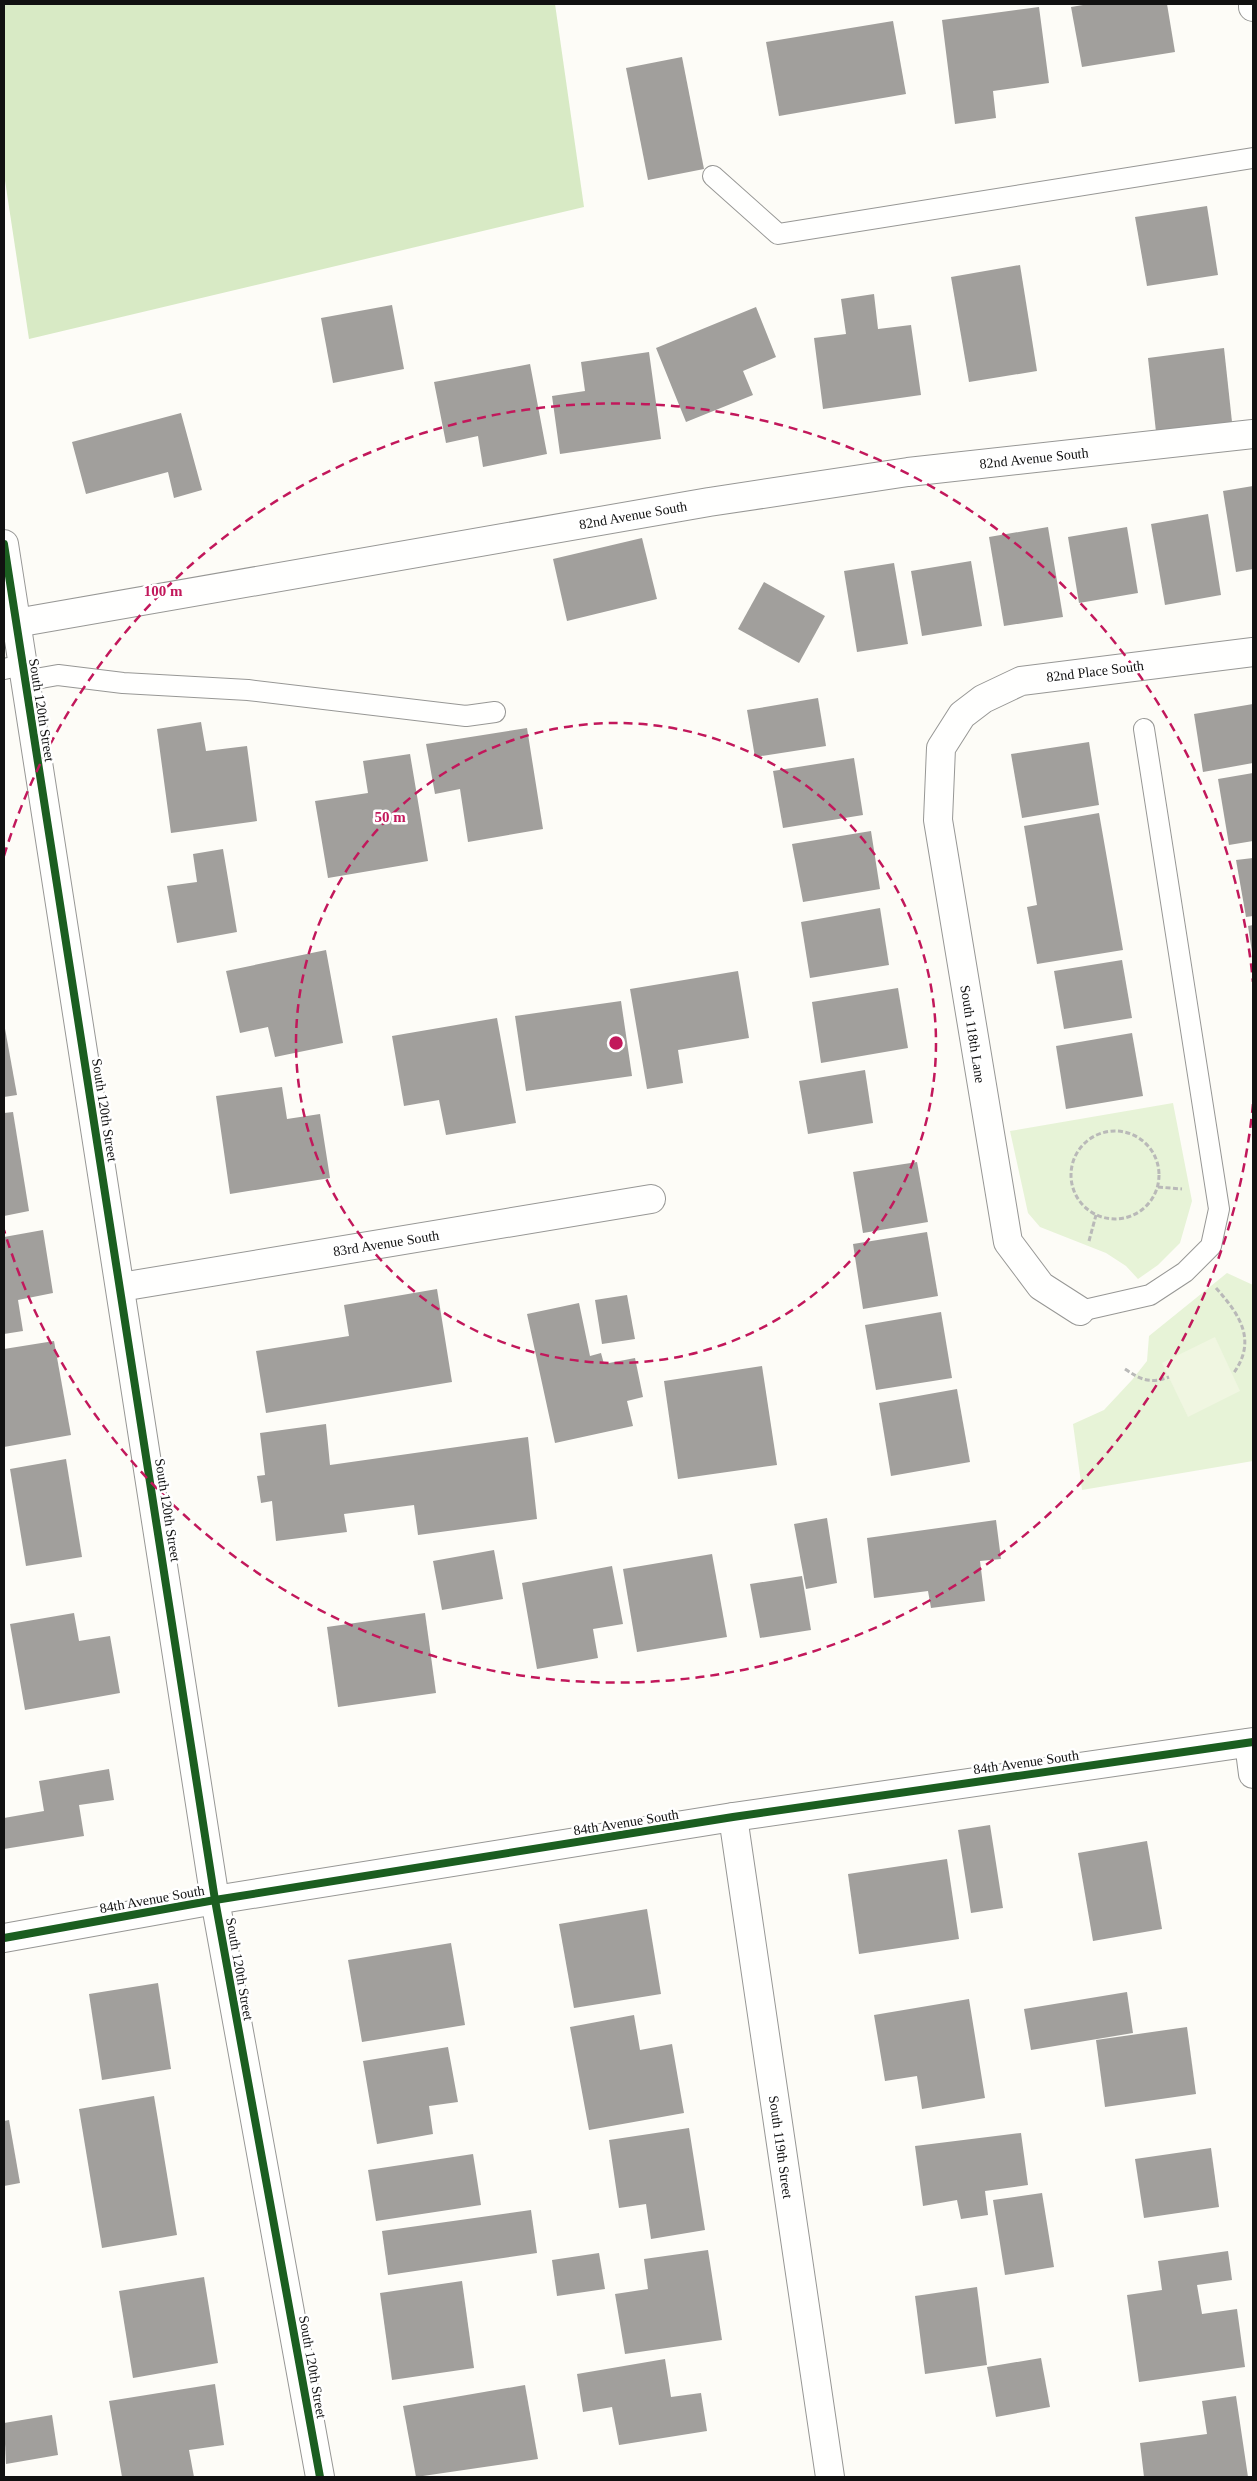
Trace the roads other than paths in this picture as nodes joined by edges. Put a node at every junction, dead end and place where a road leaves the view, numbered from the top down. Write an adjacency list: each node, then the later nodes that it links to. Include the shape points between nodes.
1 (1253, 158): 2 (lane, via 778,234)
2 (713, 176)
3 (1253, 434): 5 (street, 82nd Avenue South, via 908,472 709,502)
4 (4, 544): 5 (street, South 120th Street)
5 (16, 624): 7 (street, South 120th Street)
6 (1253, 652): 9 (street, 82nd Place South, via 1021,681 982,699 962,715)
7 (17, 672): 8 (lane, via 123,683 248,690 466,716); 12 (street, South 120th Street)
8 (495, 712)
9 (954, 728): 13 (street, South 118th Lane, via 941,748 938,820 1008,1242 1040,1286)
10 (1144, 728): 13 (lane, via 1219,1208 1211,1246 1185,1272 1150,1294)
11 (651, 1199): 12 (street, 83rd Avenue South)
12 (121, 1287): 17 (street, South 120th Street)
13 (1080, 1311)
14 (1251, 1743): 15 (street); 16 (street, 84th Avenue South)
15 (1253, 1774)
16 (733, 1817): 17 (street, 84th Avenue South); 20 (street, South 119th Street)
17 (215, 1900): 18 (street, 84th Avenue South); 19 (street, South 120th Street)
18 (4, 1938)
19 (320, 2477)
20 (830, 2477)

